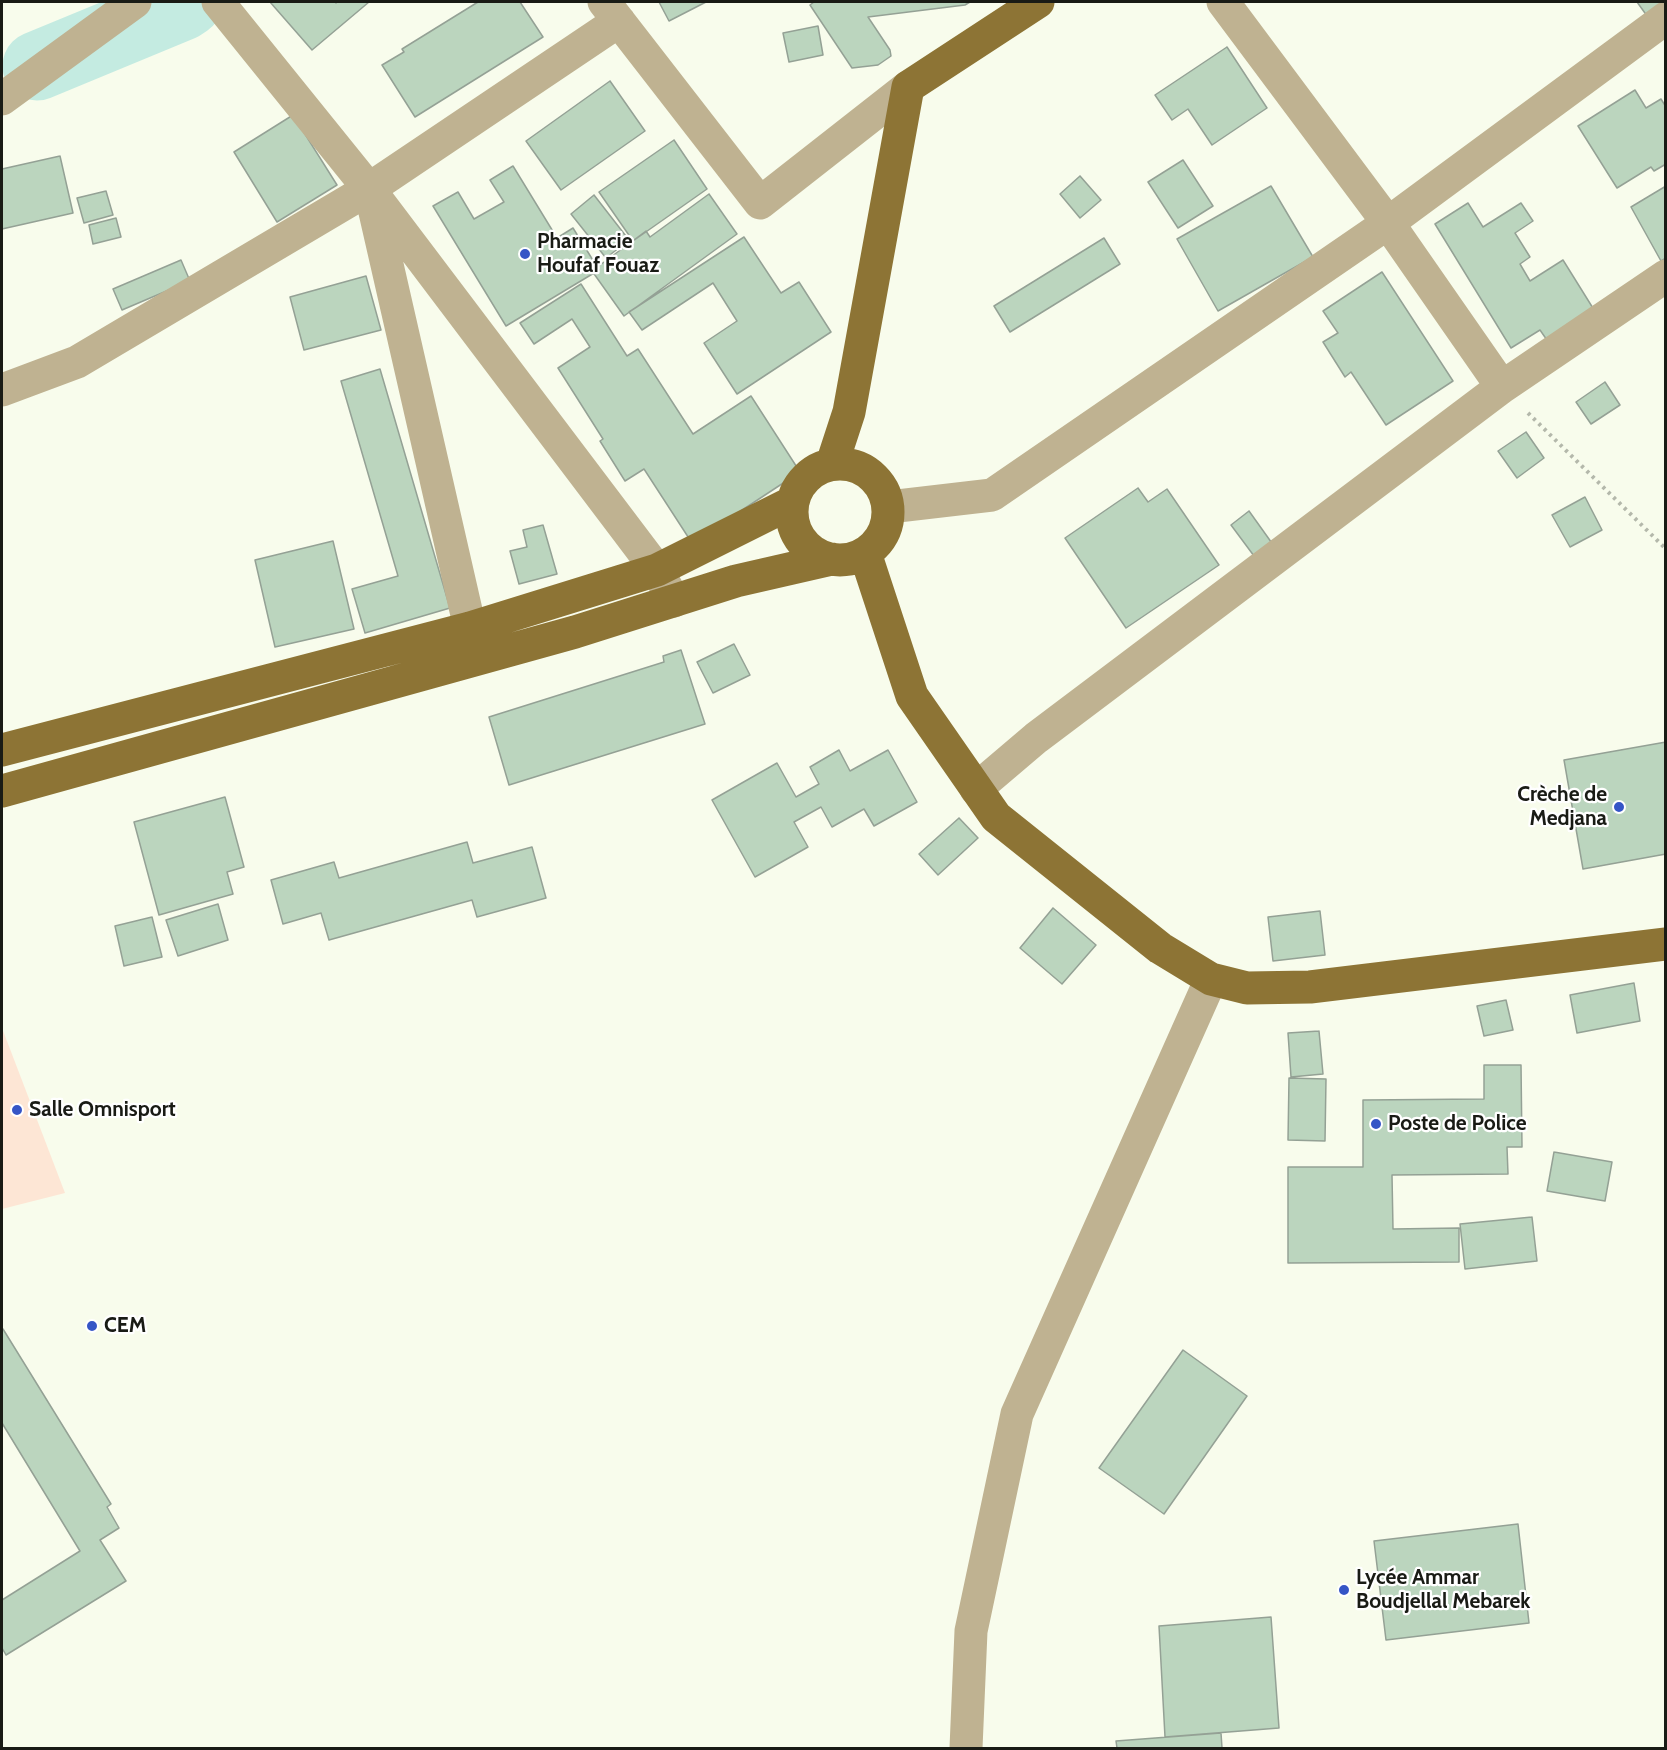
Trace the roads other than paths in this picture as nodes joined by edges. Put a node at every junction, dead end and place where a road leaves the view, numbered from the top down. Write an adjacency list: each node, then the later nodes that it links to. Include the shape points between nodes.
1 (135, 2): 8 (street)
2 (218, 2): 9 (street)
3 (1038, 2): 7 (main road)
4 (1223, 2): 10 (street)
5 (612, 11): 7 (street, via 760,203); 9 (street)
6 (1665, 18): 10 (street)
7 (908, 87): 14 (main road, via 849,412)
8 (2, 99)
9 (369, 189): 13 (street, via 77,362); 19 (street); 21 (street)
10 (1388, 223): 12 (street); 16 (street, via 992,495)
11 (1665, 276): 12 (street)
12 (1502, 387): 23 (street, via 1036,738)
13 (2, 390)
14 (832, 464): 15 (main road, via 816,469 799,487); 16 (main road, via 849,464 864,470 876,480)
15 (793, 502): 18 (main road, via 792,519 804,543); 19 (main road)
16 (888, 507): 17 (main road, via 887,524 880,539)
17 (865, 553): 18 (main road, via 849,559); 23 (main road, via 912,696)
18 (832, 559): 20 (main road, via 736,581)
19 (657, 570): 20 (street); 21 (main road)
20 (674, 601): 24 (main road)
21 (470, 628): 22 (main road)
22 (2, 750)
23 (976, 789): 26 (main road, via 996,817 1160,948)
24 (2, 790)
25 (1665, 945): 26 (main road, via 1310,987 1247,988)
26 (1211, 979): 27 (street, via 1017,1414 971,1631)
27 (966, 1749)

